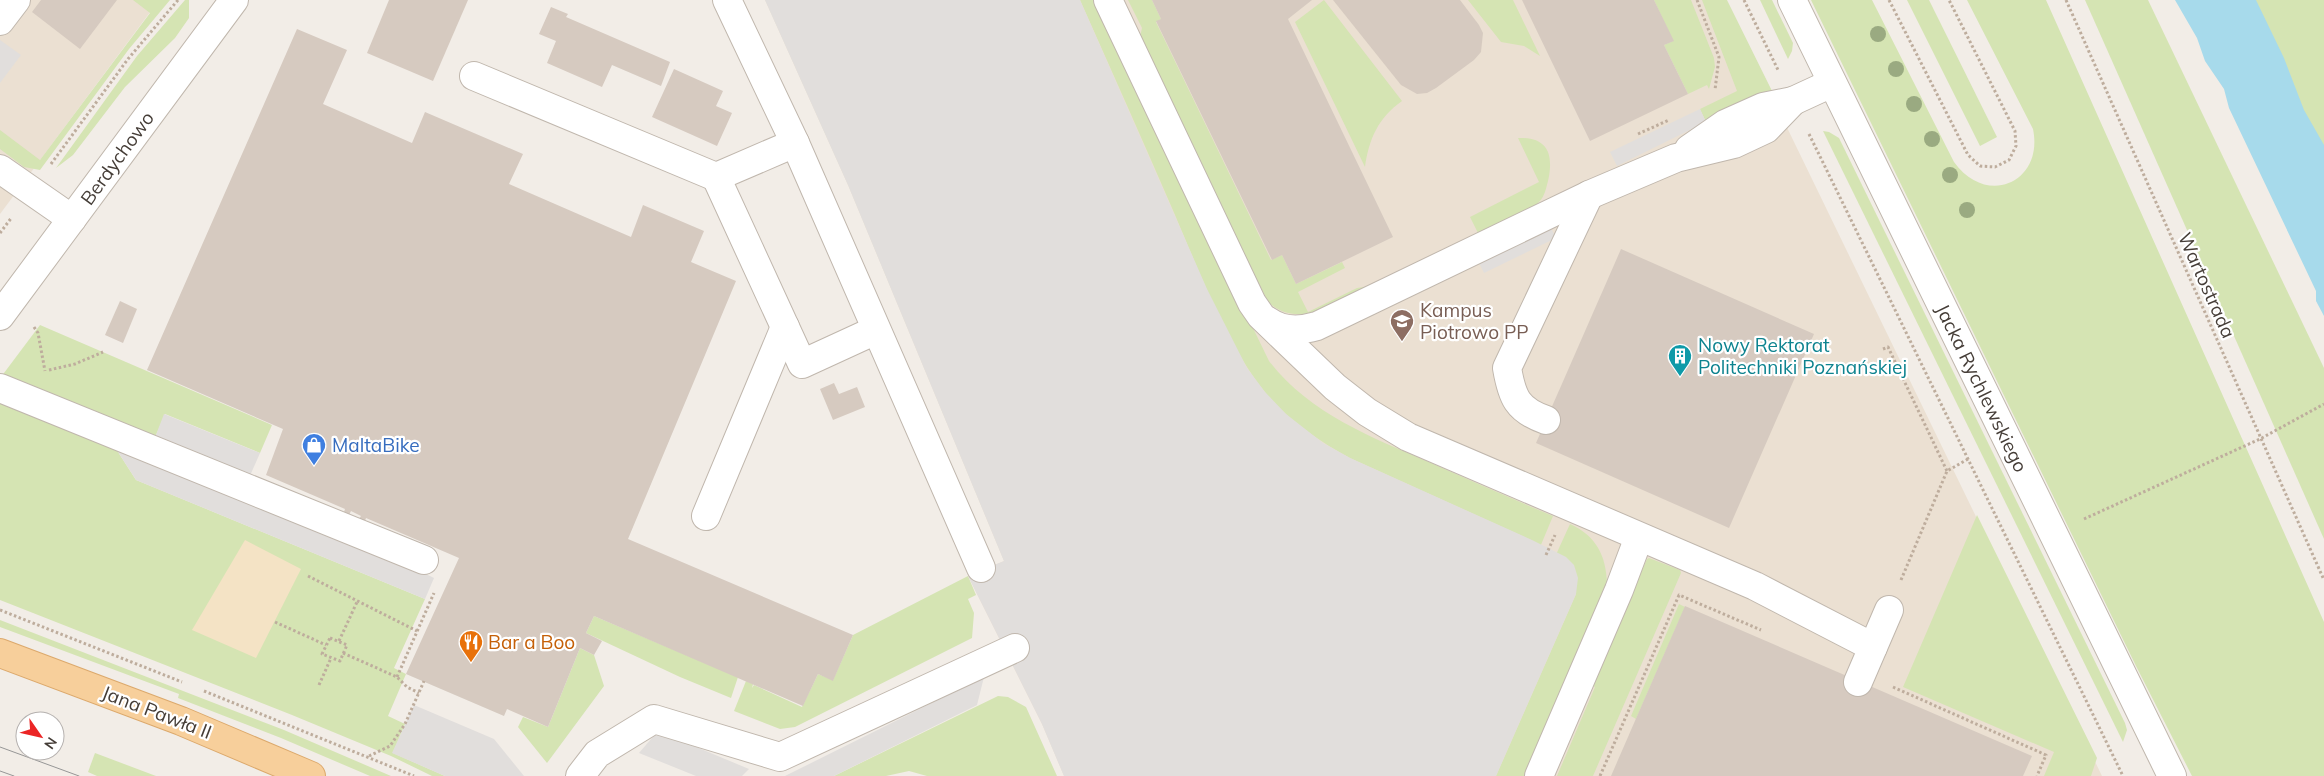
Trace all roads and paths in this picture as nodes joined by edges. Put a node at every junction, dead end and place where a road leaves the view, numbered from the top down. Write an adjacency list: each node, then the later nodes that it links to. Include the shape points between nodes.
1 (16, 0): 12 (street)
2 (178, 0): 22 (path, via 128,60)
3 (234, 0): 24 (street, Berdychowo)
4 (727, 0): 19 (street)
5 (1108, 0): 27 (street)
6 (1697, 0): 15 (path, via 1719,57 1715,91)
7 (1744, 0): 16 (path)
8 (1792, 0): 14 (street, Jacka Rychlewskiego)
9 (1889, 0): 10 (path, via 1968,155 1980,166 1995,167 2009,160 2016,146 2015,131)
10 (1949, 0)
11 (2066, 0): 34 (path, Wartostrada)
12 (0, 21)
13 (474, 76): 21 (street)
14 (1832, 83): 16 (street); 63 (street, Jacka Rychlewskiego)
15 (1710, 96)
16 (1793, 101): 23 (street, via 1763,107 1725,124 1676,158); 35 (path)
17 (1674, 118): 18 (path)
18 (1638, 135)
19 (795, 143): 21 (street); 29 (street)
20 (0, 169): 22 (street)
21 (716, 177): 28 (street)
22 (31, 191): 24 (street); 25 (path)
23 (1589, 195): 27 (street, via 1317,326 1287,330); 33 (street, via 1507,368 1511,392 1519,405)
24 (72, 219): 26 (street, Berdychowo)
25 (0, 233)
26 (0, 316)
27 (1261, 316): 39 (street, via 1335,387 1367,412 1408,437)
28 (785, 327): 29 (street, via 802,364); 38 (street)
29 (876, 330): 42 (street)
30 (1883, 349): 36 (path, via 1888,347)
31 (0, 388): 41 (street)
32 (2324, 404): 34 (path)
33 (1546, 420)
34 (2260, 439): 37 (path); 44 (path, Wartostrada)
35 (1968, 459): 36 (path); 69 (path)
36 (1947, 470): 40 (path)
37 (2116, 505)
38 (706, 516)
39 (1639, 537): 52 (street, via 1755,586); 66 (street)
40 (1911, 556)
41 (424, 560): 48 (path, via 437,586)
42 (981, 568)
43 (308, 576): 45 (path)
44 (2324, 580)
45 (357, 602): 48 (path); 50 (path)
46 (1889, 610): 52 (street)
47 (275, 622): 51 (path)
48 (417, 631): 57 (path)
49 (1766, 632): 67 (path, via 1679,595)
50 (339, 641): 51 (path, via 330,638); 55 (path, via 347,645)
51 (326, 645): 56 (path, via 322,654)
52 (1873, 647): 58 (street)
53 (1015, 648): 65 (street, via 780,757 654,719 596,754)
54 (0, 653): 64 (main road, Jana Pawła II, via 181,720)
55 (343, 653): 56 (path, via 340,661); 57 (path)
56 (331, 658): 60 (path)
57 (397, 677): 61 (path)
58 (1860, 678): 68 (path, via 2046,755)
59 (424, 681): 61 (path)
60 (319, 685)
61 (419, 693): 62 (path, via 405,724 390,746)
62 (368, 757)
63 (2166, 774)
64 (311, 776)
65 (580, 776)
66 (1539, 776)
67 (1600, 776)
68 (2036, 776)
69 (2123, 776)

